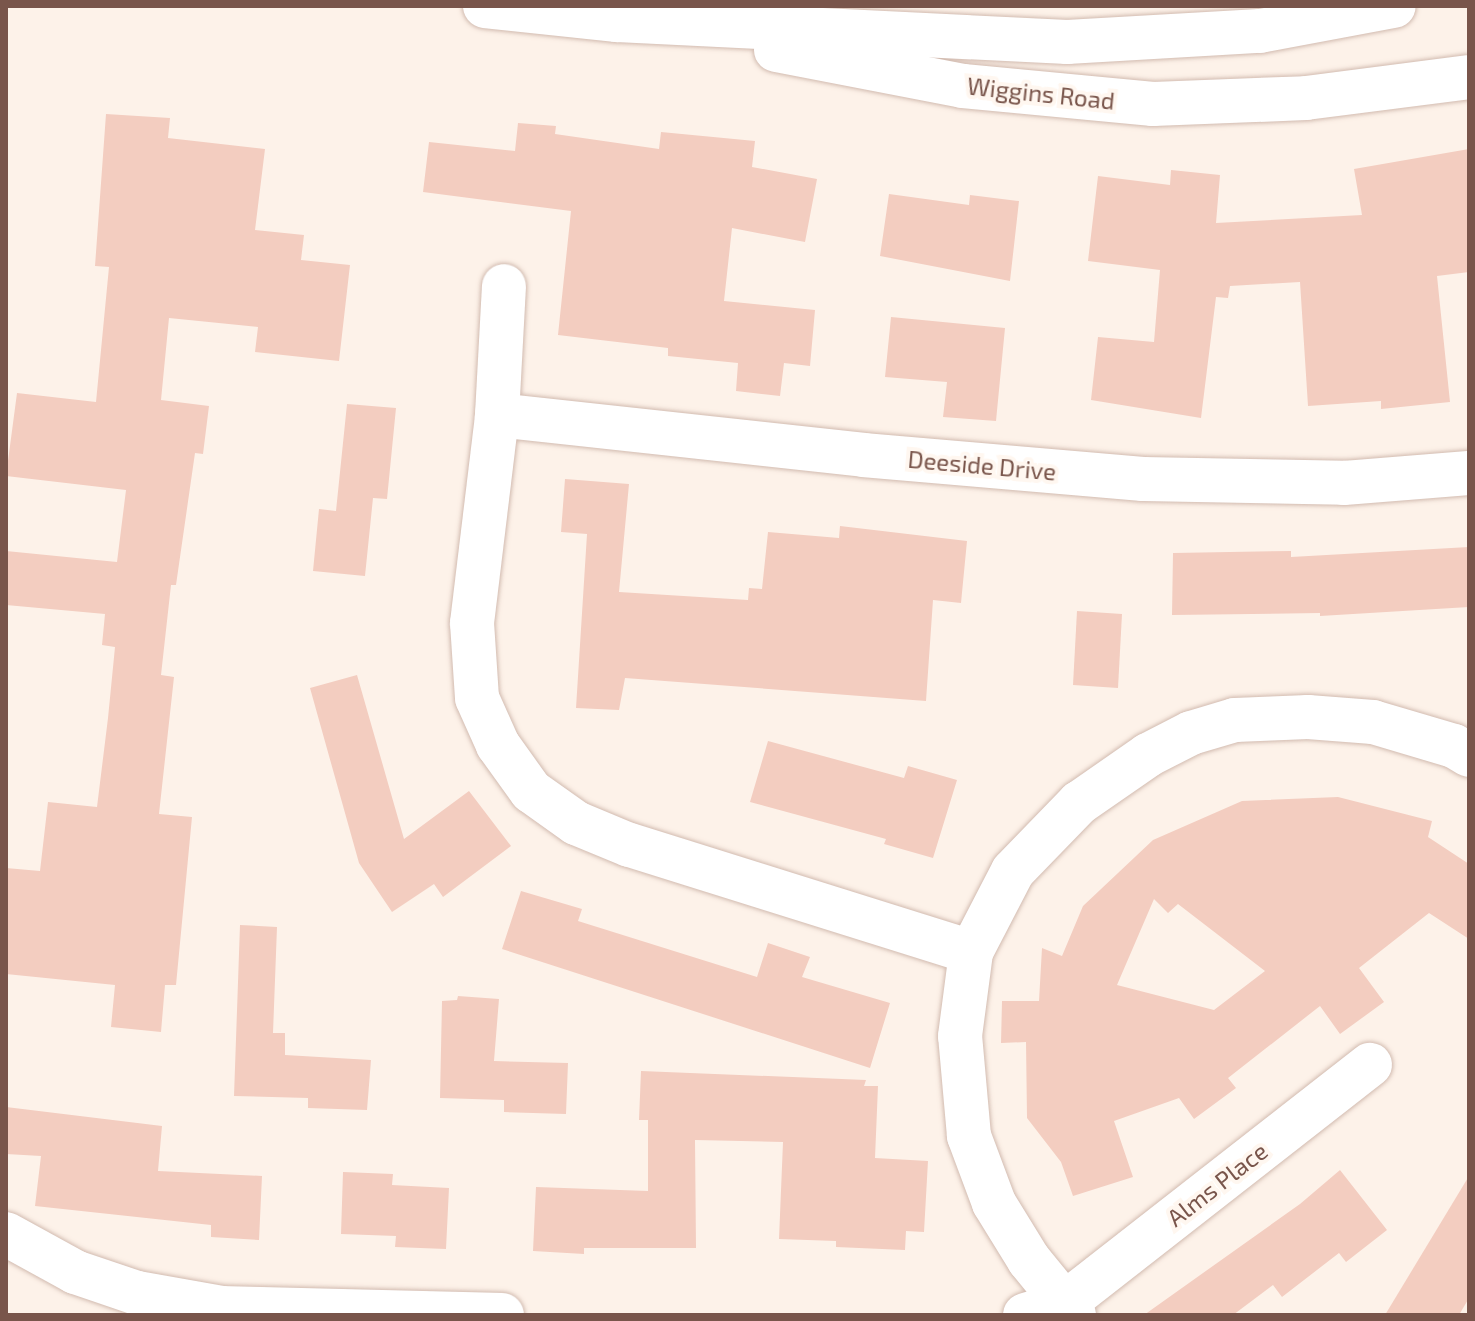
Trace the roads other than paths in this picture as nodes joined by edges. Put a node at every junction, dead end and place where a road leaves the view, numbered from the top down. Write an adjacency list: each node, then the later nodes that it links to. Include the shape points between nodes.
1 (485, 6): 3 (street, Wiggins Road)
2 (1394, 6): 3 (street, Wiggins Road, via 1260,31 1067,42)
3 (617, 20): 4 (street, Wiggins Road, via 963,86 1137,103 1292,99)
4 (1469, 77)
5 (504, 286): 6 (street)
6 (497, 415): 7 (street, Deeside Drive, via 1143,479 1344,483); 9 (street, via 472,623 477,698 498,745 531,791 576,823 629,845)
7 (1469, 473)
8 (1469, 755): 9 (street, via 1373,722 1308,717 1235,720 1191,733 1148,755 1079,803 1013,871)
9 (971, 952): 12 (street, via 960,1036 969,1136 994,1203)
10 (1370, 1065): 12 (street, Alms Place)
11 (6, 1234): 13 (street, via 75,1272 137,1293 222,1308)
12 (1055, 1311)
13 (502, 1315)

